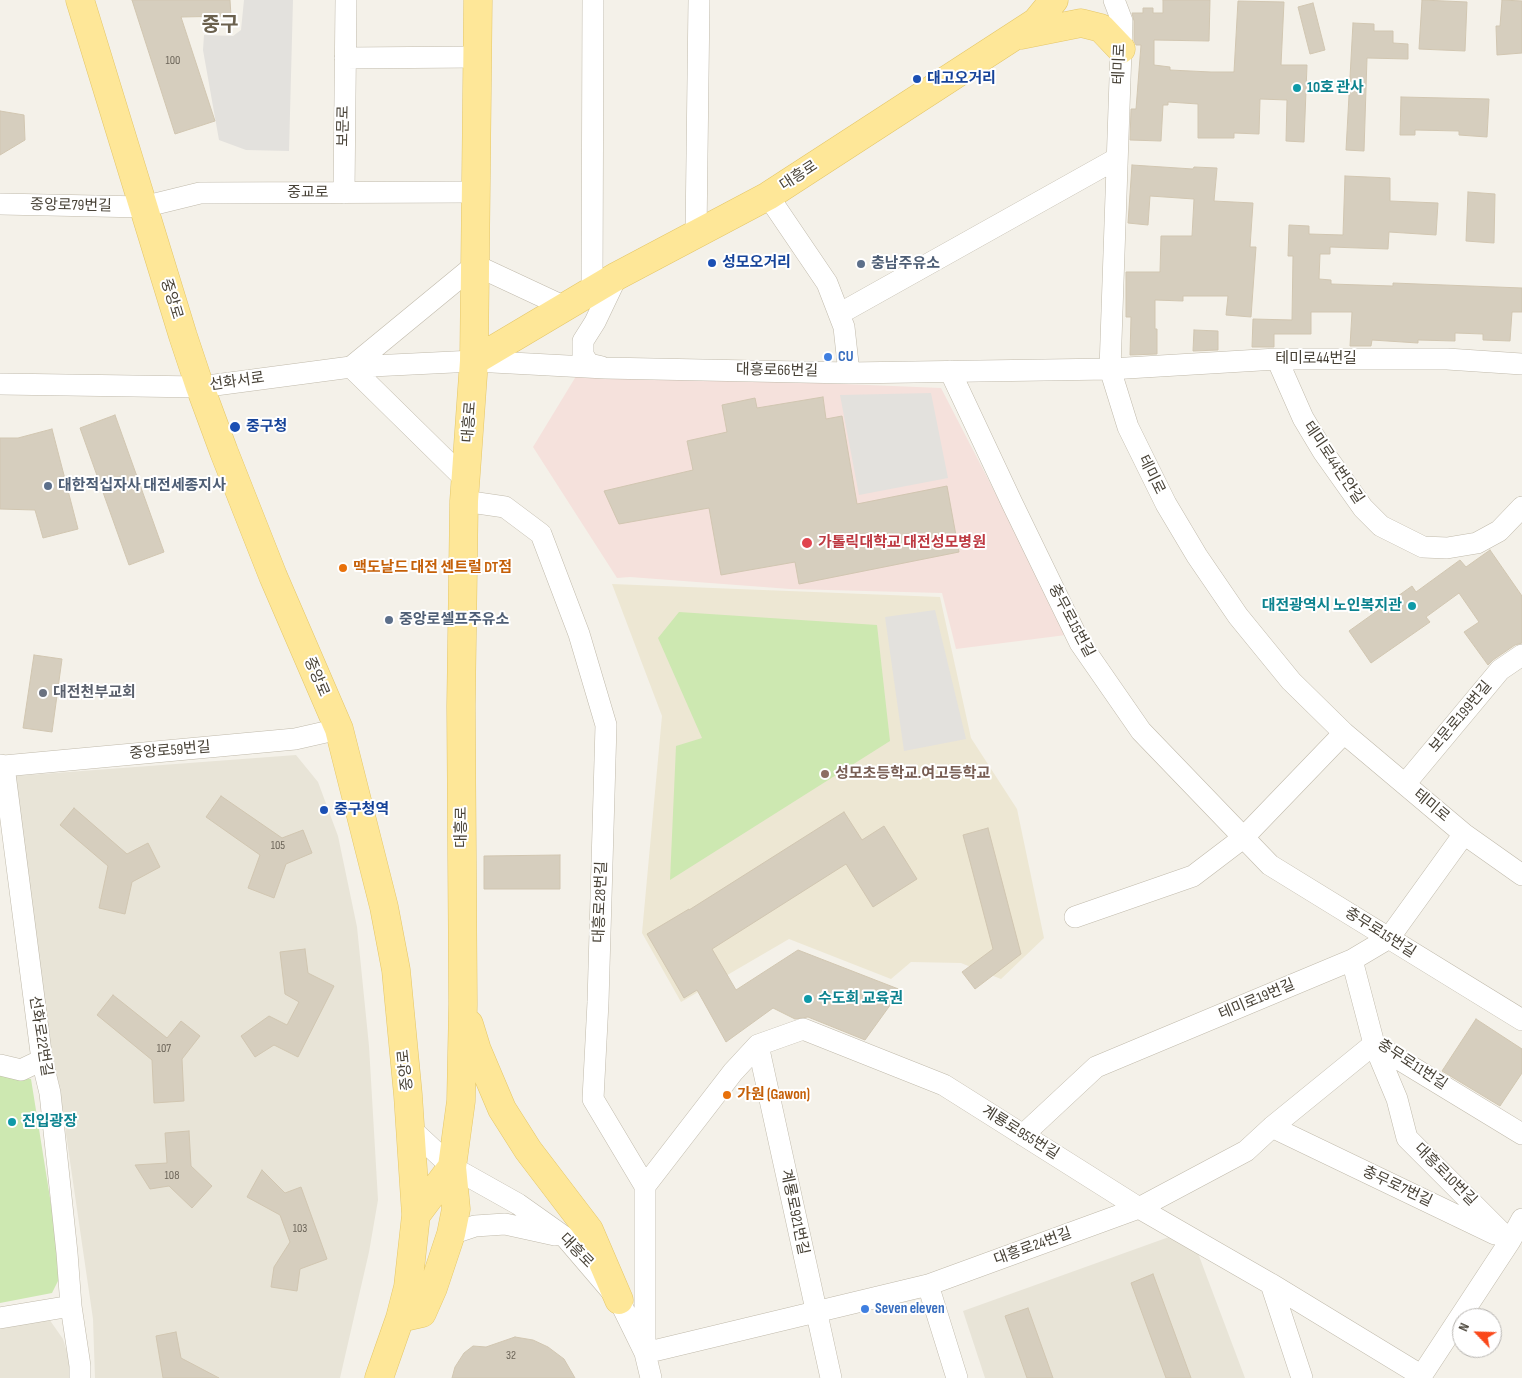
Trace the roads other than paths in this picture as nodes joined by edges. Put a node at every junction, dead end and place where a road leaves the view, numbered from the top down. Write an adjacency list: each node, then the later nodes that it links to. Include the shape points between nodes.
1 (80, 0): 18 (main road, 중앙로)
2 (346, 0): 12 (street, 보문로)
3 (478, 0): 11 (main road)
4 (593, 0): 22 (street)
5 (699, 0): 19 (street)
6 (1031, 0): 9 (main road)
7 (1054, 0): 9 (main road, 대흥로, via 1036,22)
8 (1114, 0): 10 (street, 테미로, via 1122,21)
9 (1013, 37): 10 (main road, via 1081,23 1101,28); 16 (main road, 대흥로)
10 (1121, 49): 13 (street, 테미로)
11 (477, 57): 12 (street); 14 (main road)
12 (345, 58): 15 (street, 보문로)
13 (1116, 159): 24 (street); 30 (street, 테미로)
14 (476, 192): 15 (street, 중교로); 20 (main road)
15 (344, 194): 18 (street, 중교로, via 200,192)
16 (768, 196): 19 (main road, 대흥로); 24 (street, via 827,283)
17 (0, 204): 18 (street, 중앙로79번길)
18 (143, 207): 34 (main road, 중앙로)
19 (696, 234): 21 (main road, 대흥로)
20 (475, 265): 23 (street); 26 (main road); 28 (street)
21 (616, 276): 22 (main road, 대흥로); 29 (street, via 583,341 583,355 589,364)
22 (592, 290): 23 (main road, 대흥로)
23 (565, 307): 26 (main road, 대흥로)
24 (839, 314): 32 (street, via 844,326)
25 (1277, 359): 27 (street, 테미로44번길, via 1447,359); 30 (street, 테미로44번길); 36 (street, 테미로44번안길, via 1303,418 1324,453 1363,508 1381,526 1424,547 1447,548 1477,543 1499,531)
26 (474, 362): 28 (street, 선화서로); 29 (street, 대흥로66번길); 35 (main road, 대흥로)
27 (1522, 364)
28 (351, 367): 34 (street, 선화서로); 35 (street)
29 (605, 368): 32 (street, 대흥로66번길)
30 (1110, 369): 31 (street, 대흥로66번길); 39 (street, 테미로, via 1128,427 1166,504 1197,556 1238,616 1291,681)
31 (950, 371): 32 (street, 대흥로66번길); 43 (street, 충무로15번길, via 1080,643 1141,730)
32 (849, 372)
33 (0, 384): 34 (street, 선화서로)
34 (200, 388): 38 (main road, 중앙로, via 273,576)
35 (465, 491): 48 (main road, 대흥로, via 461,706); 59 (street, 대흥로28번길, via 504,507 541,534 579,634 606,725 593,1099)
36 (1522, 507)
37 (1522, 656): 41 (street, 보문로199번길, via 1500,670)
38 (339, 729): 40 (street, 중앙로59번길, via 295,739); 55 (main road, 중앙로, via 396,970)
39 (1344, 733): 41 (street, 테미로); 43 (street)
40 (2, 766): 52 (street, 선화로22번길)
41 (1404, 784): 42 (street, 테미로)
42 (1464, 834): 44 (street, 테미로); 46 (street, 테미로19번길)
43 (1243, 838): 45 (street, via 1192,876); 46 (street, 충무로15번길, via 1270,865)
44 (1522, 874)
45 (1075, 917)
46 (1389, 938): 47 (street, 테미로19번길); 49 (street, 충무로15번길)
47 (1352, 960): 50 (street, 충무로11번길); 57 (street, 테미로19번길, via 1096,1067)
48 (463, 1004): 58 (main road, 대흥로, via 461,1101); 68 (main road, via 477,1050 502,1108 528,1150 589,1230)
49 (1522, 1020)
50 (1374, 1044): 54 (street, 대흥로24번길); 56 (street, 충무로11번길); 65 (street, 대흥로10번길, via 1397,1098 1407,1138)
51 (758, 1045): 57 (street, 계룡로955번길, via 803,1029 944,1085); 59 (street, 계룡로955번길, via 733,1072); 70 (street, 계룡로921번길)
52 (42, 1060): 53 (street, via 21,1070); 69 (street, 선화로22번길, via 50,1093)
53 (0, 1065)
54 (1272, 1128): 60 (street, 대흥로24번길, via 1246,1151); 65 (street, 충무로7번길)
55 (411, 1129): 58 (street); 61 (main road, 중앙로)
56 (1522, 1134)
57 (1023, 1135): 60 (street, 계룡로955번길)
58 (452, 1167): 61 (main road, 대흥로); 63 (main road, via 456,1209); 64 (street, 대흥로, via 518,1204)
59 (645, 1186): 73 (street)
60 (1139, 1208): 66 (street, 계룡로955번길); 67 (street, 대흥로24번길)
61 (416, 1215): 72 (main road, 중앙로, via 408,1287)
62 (1522, 1220): 65 (street)
63 (451, 1234): 64 (street, via 474,1226 506,1224); 72 (main road, via 434,1288 422,1313)
64 (566, 1238): 68 (street, 대흥로)
65 (1516, 1244): 74 (street)
66 (1271, 1284): 74 (street, 계룡로955번길); 80 (street)
67 (928, 1286): 70 (street, 대흥로24번길); 79 (street)
68 (619, 1300): 73 (street, 대흥로)
69 (71, 1306): 71 (street); 75 (street, 선화로22번길)
70 (816, 1312): 73 (street, 대흥로24번길); 78 (street, 계룡로921번길)
71 (0, 1318)
72 (400, 1318): 76 (main road, 중앙로)
73 (645, 1353): 77 (street, 대흥로)
74 (1421, 1377)
75 (80, 1378)
76 (379, 1378)
77 (651, 1378)
78 (830, 1378)
79 (957, 1378)
80 (1302, 1378)

